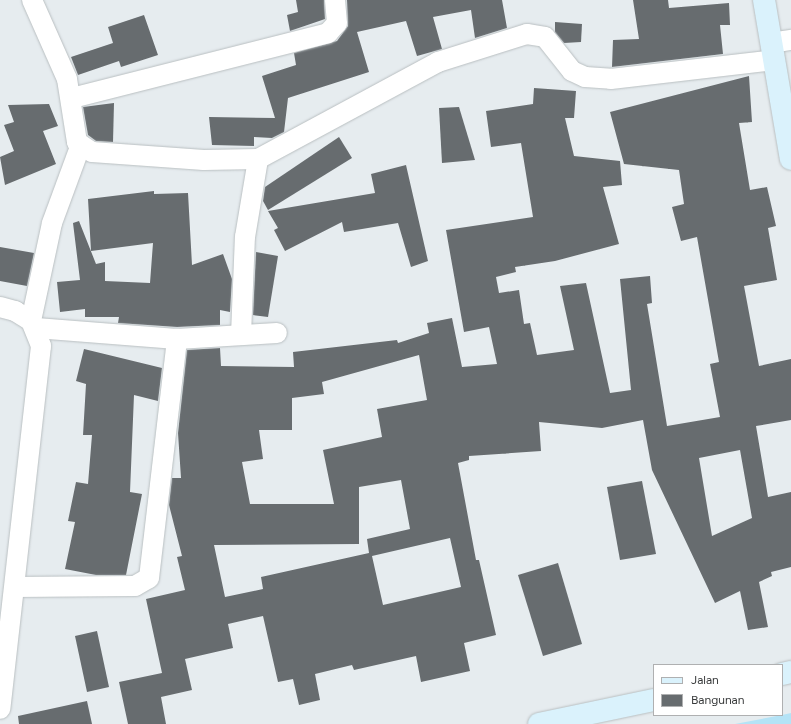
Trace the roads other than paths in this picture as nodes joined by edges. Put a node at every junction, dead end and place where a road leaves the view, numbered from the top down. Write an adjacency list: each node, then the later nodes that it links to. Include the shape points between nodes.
1 (32, 0): 5 (street, via 61,59)
2 (335, 0): 5 (street, via 337,23 328,33)
3 (764, 0): 4 (main road)
4 (779, 48): 7 (street, via 610,79 586,77 572,71 545,37 527,34 438,62); 8 (main road)
5 (72, 98): 6 (street)
6 (80, 147): 7 (street, via 92,152 204,160); 10 (street, via 52,223)
7 (258, 159): 12 (street, via 245,237)
8 (791, 159)
9 (0, 308): 10 (street, via 14,310)
10 (34, 325): 13 (street); 14 (street, via 41,346 40,367)
11 (277, 333): 12 (street)
12 (241, 336): 13 (street)
13 (177, 339): 14 (street, via 149,578 135,586)
14 (15, 588): 16 (street)
15 (653, 700): 17 (main road)
16 (0, 710)
17 (539, 724)

